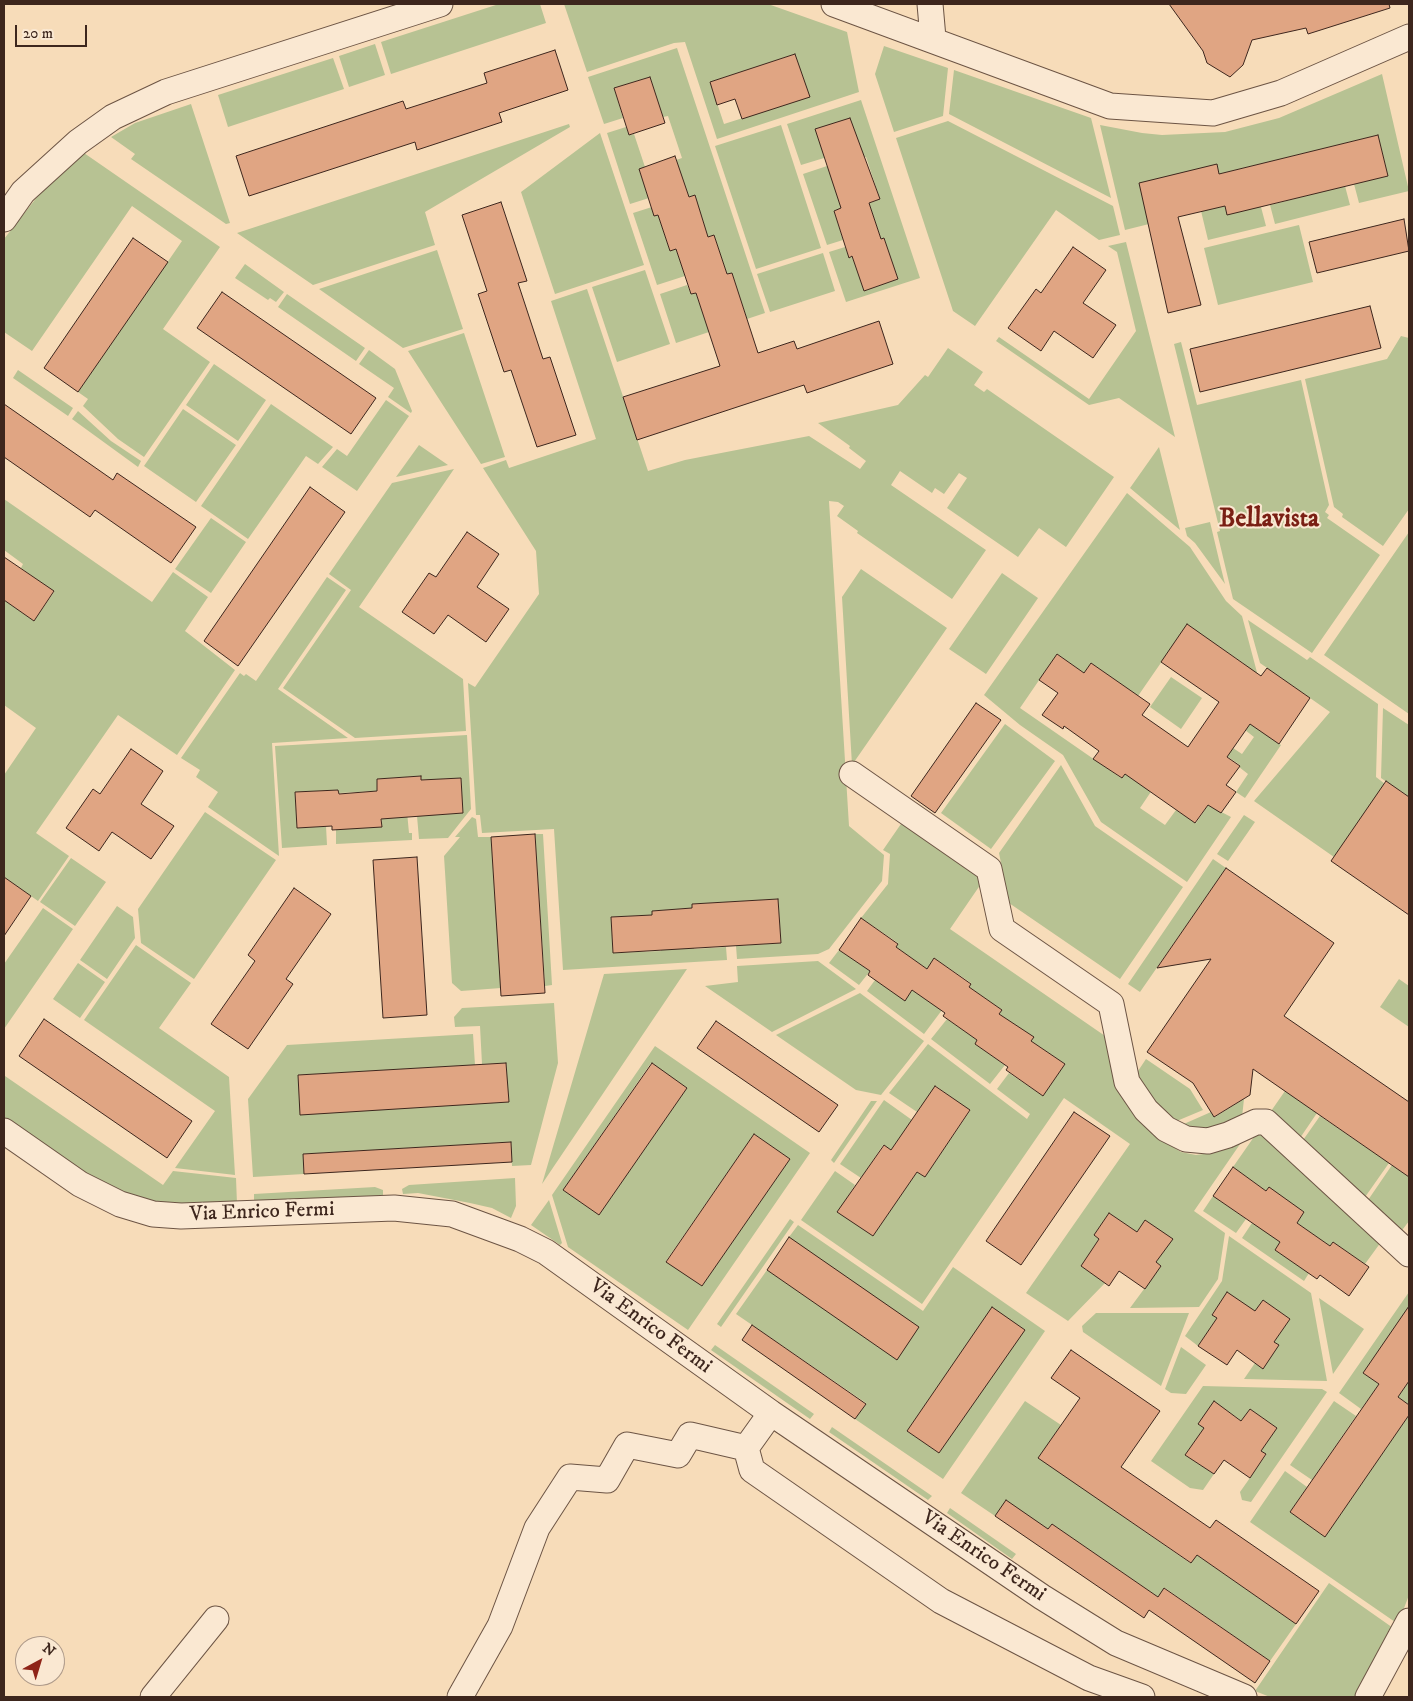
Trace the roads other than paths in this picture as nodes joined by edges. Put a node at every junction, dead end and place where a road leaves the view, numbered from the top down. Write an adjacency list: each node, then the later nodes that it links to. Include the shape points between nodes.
1 (440, 4): 6 (street, via 166,92 113,117 78,142 23,192)
2 (834, 4): 5 (street)
3 (930, 4): 5 (street)
4 (1409, 37): 5 (street, via 1281,93 1213,113 1110,106)
5 (933, 38)
6 (4, 219)
7 (852, 774): 9 (street, via 989,869 1002,929 1111,1004 1127,1082 1146,1110 1166,1129 1186,1138 1208,1141 1256,1122 1266,1122)
8 (4, 1131): 10 (street, Via Enrico Fermi, via 80,1184 120,1204 153,1214 181,1216 394,1208 452,1214 498,1230 546,1252)
9 (1409, 1254)
10 (771, 1413): 11 (street); 17 (street, Via Enrico Fermi, via 1042,1597 1116,1643)
11 (746, 1448): 15 (street, via 690,1435 678,1455 627,1446 607,1480 570,1477 537,1528 500,1626); 16 (street, via 752,1470 941,1601 1089,1678)
12 (216, 1619): 14 (street)
13 (1409, 1621): 18 (street)
14 (153, 1697)
15 (460, 1697)
16 (1142, 1697)
17 (1244, 1697)
18 (1368, 1697)

